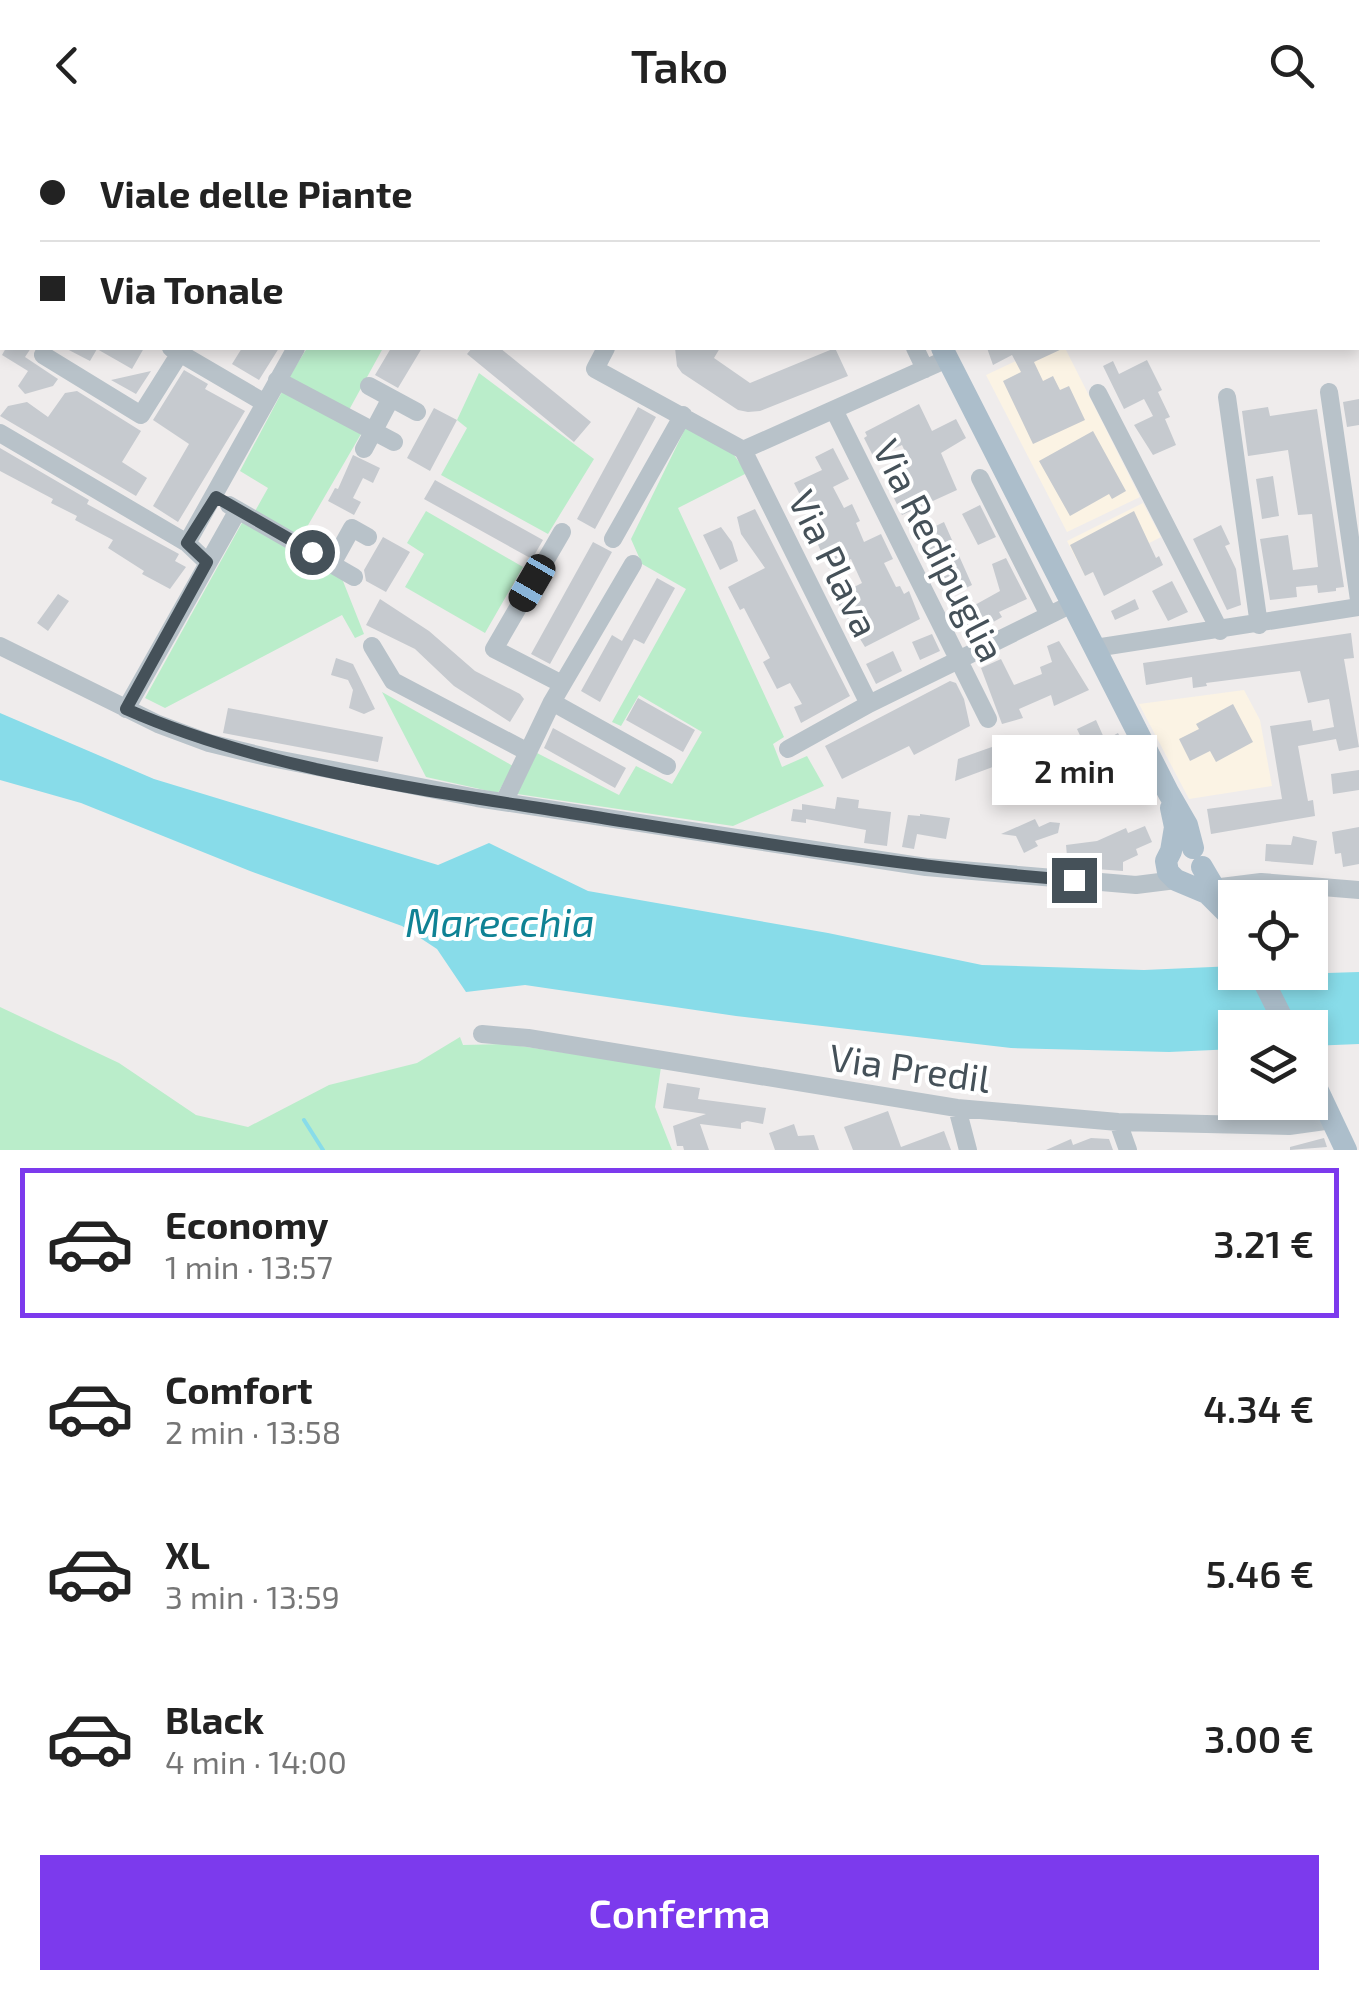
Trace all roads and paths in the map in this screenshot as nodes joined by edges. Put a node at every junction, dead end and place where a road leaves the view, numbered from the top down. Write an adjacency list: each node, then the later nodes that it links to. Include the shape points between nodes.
1 (176, 350): 6 (street, via 142,414); 14 (street)
2 (295, 350): 8 (street)
3 (605, 350): 17 (street, via 594,369)
4 (916, 350): 7 (street)
5 (944, 353): 7 (street); 26 (main road)
6 (43, 354)
7 (925, 369): 15 (street)
8 (277, 380): 14 (street); 18 (street)
9 (368, 386): 13 (street)
10 (1329, 392): 37 (street)
11 (1098, 394): 40 (street)
12 (1227, 397): 39 (street)
13 (391, 398): 16 (street); 18 (street)
14 (265, 403): 24 (street)
15 (834, 410): 22 (street); 44 (street, Via Redipuglia)
16 (417, 412)
17 (682, 415): 22 (street); 29 (street)
18 (373, 431): 20 (street); 21 (street)
19 (0, 433): 31 (street)
20 (394, 442)
21 (364, 449)
22 (743, 450): 47 (street, Via Plava)
23 (980, 478): 30 (street)
24 (216, 497): 25 (street); 31 (street)
25 (238, 510): 32 (street); 33 (street)
26 (1033, 528): 30 (street); 36 (main road)
27 (562, 532): 45 (street, via 494,649)
28 (368, 537): 33 (street, via 352,528)
29 (613, 539)
30 (1012, 540): 38 (street)
31 (187, 543): 32 (street)
32 (207, 562): 48 (street)
33 (332, 564): 35 (street)
34 (633, 564): 45 (street)
35 (354, 577)
36 (1072, 604): 38 (street); 43 (main road)
37 (1359, 604): 39 (street)
38 (1049, 615): 44 (street)
39 (1259, 625): 40 (street)
40 (1220, 631): 43 (street)
41 (0, 646): 48 (street)
42 (372, 646): 51 (street, via 393,680)
43 (1095, 648): 54 (main road, via 1187,825)
44 (957, 660): 47 (street); 49 (street, Via Redipuglia)
45 (562, 684): 46 (street)
46 (552, 702): 51 (street); 52 (street)
47 (868, 704): 50 (street)
48 (126, 709): 53 (street, via 271,758)
49 (988, 719)
50 (788, 749)
51 (526, 751): 53 (street)
52 (667, 766)
53 (504, 802): 54 (street, via 926,867 1118,884)
54 (1183, 864): 56 (main road); 60 (main road)
55 (1218, 887): 56 (street)
56 (1213, 888): 59 (main road)
57 (1328, 888): 58 (street)
58 (1359, 890)
59 (1218, 893)
60 (1218, 900)
61 (482, 1034): 62 (street, Via Predil)
62 (957, 1108): 65 (street, Via Predil); 66 (street)
63 (1328, 1109): 68 (main road)
64 (1303, 1120): 65 (street, Via Predil, via 1289,1126)
65 (1118, 1122): 67 (street)
66 (968, 1150)
67 (1128, 1150)
68 (1346, 1150)

